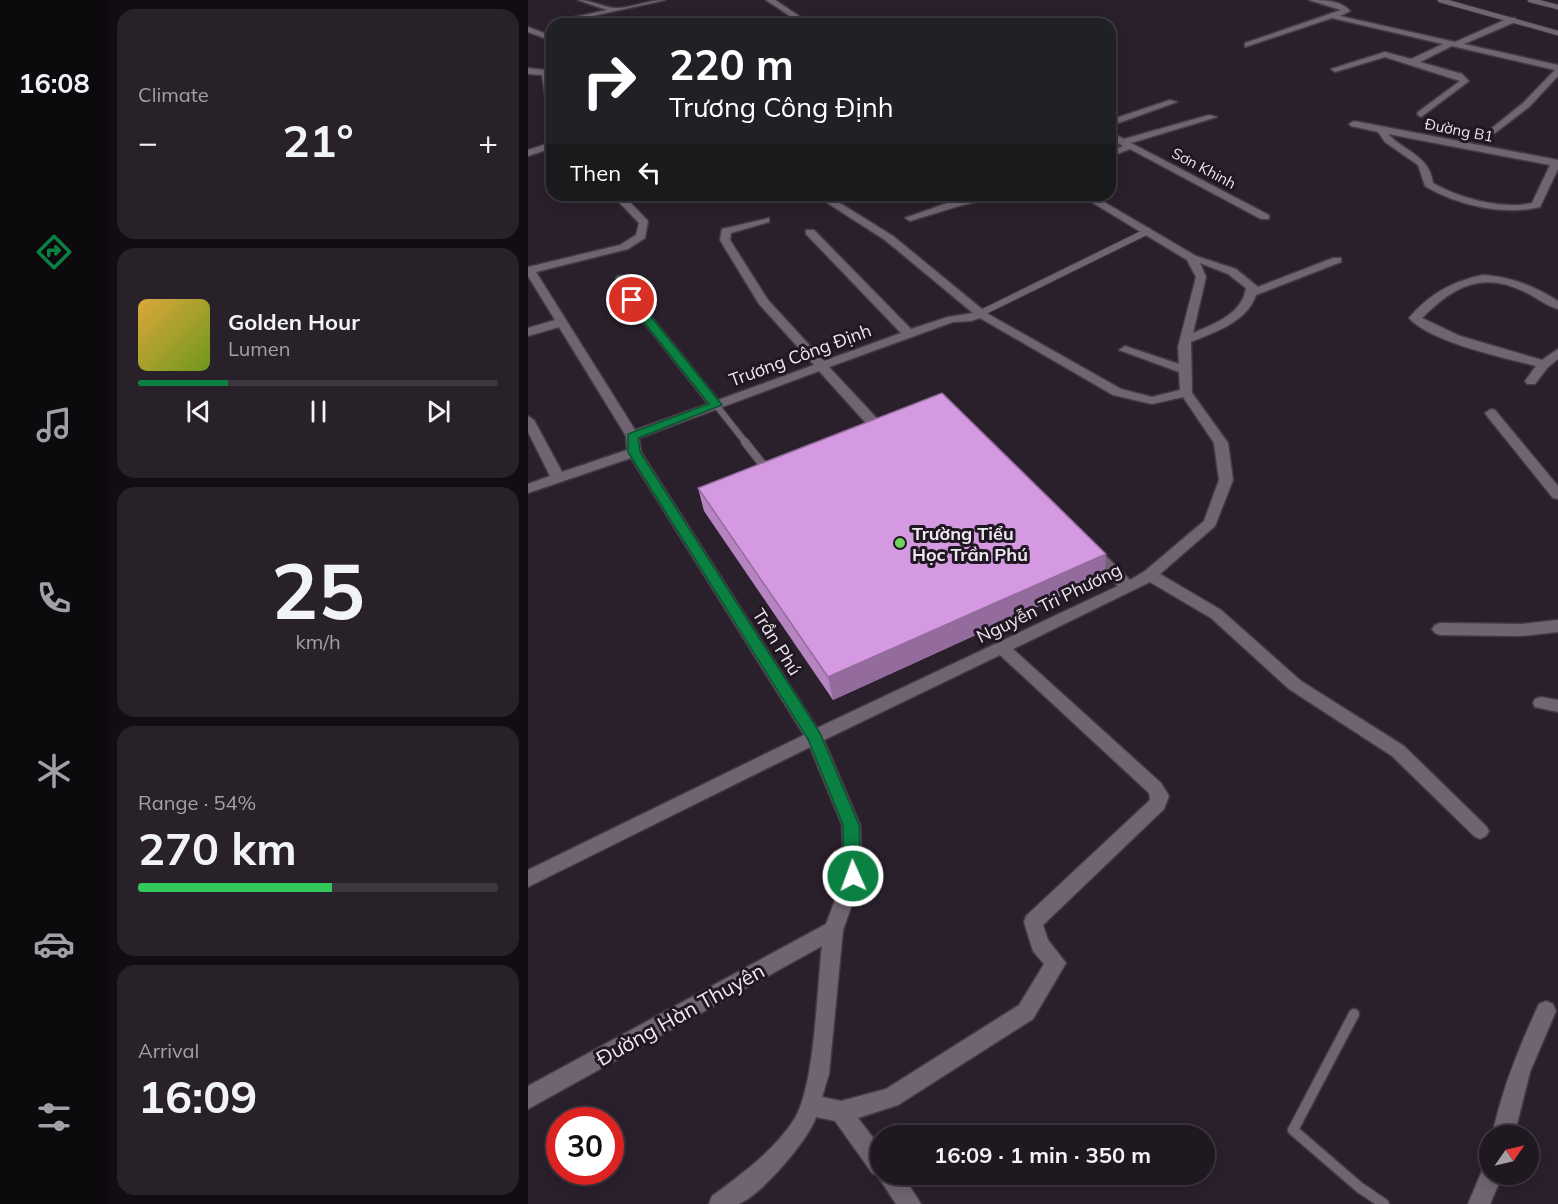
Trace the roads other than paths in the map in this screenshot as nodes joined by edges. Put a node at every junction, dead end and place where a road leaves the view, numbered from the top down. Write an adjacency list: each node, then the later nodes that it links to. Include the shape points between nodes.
1 (587, 0): 8 (street)
2 (661, 0): 8 (street)
3 (770, 0): 11 (street)
4 (1313, 0): 9 (street, via 1346,9)
5 (1440, 0): 12 (lane)
6 (1530, 0): 7 (lane)
7 (1558, 7)
8 (615, 10): 10 (street)
9 (1332, 16): 17 (street); 18 (street)
10 (580, 18)
11 (798, 18)
12 (1512, 20): 15 (lane); 17 (street)
13 (546, 26): 14 (street)
14 (530, 29): 16 (street)
15 (1558, 33)
16 (546, 36)
17 (1454, 44): 19 (street); 21 (street)
18 (1248, 45)
19 (1412, 62): 20 (street, via 1385,54); 25 (street, via 1465,81)
20 (1335, 69)
21 (1558, 69): 30 (street, via 1526,105)
22 (546, 70): 23 (street)
23 (528, 71)
24 (1173, 102): 27 (street)
25 (1421, 114)
26 (1212, 117): 32 (street)
27 (1116, 121)
28 (1354, 124): 29 (street, Đường B1)
29 (1382, 130): 36 (street, Đường B1); 36 (street, via 1386,138 1420,162 1432,187 1452,195 1522,209 1536,205)
30 (1495, 130)
31 (1116, 138): 32 (street, Sơn Khinh)
32 (1126, 144): 34 (street); 41 (street, Sơn Khinh)
33 (546, 147): 35 (street)
34 (1116, 150)
35 (528, 153)
36 (1557, 163)
37 (622, 201): 48 (street, Trần Phú, via 644,223 641,237 624,247)
38 (830, 201): 52 (street, via 889,238)
39 (968, 201): 42 (street)
40 (1096, 201): 44 (street)
41 (1265, 217)
42 (910, 218)
43 (765, 220): 60 (street, via 726,231 726,240 763,302)
44 (1148, 231): 46 (street); 52 (lane)
45 (810, 232): 55 (street)
46 (1192, 258): 50 (street, via 1236,273 1252,287); 56 (street, via 1201,277)
47 (1337, 260): 50 (street)
48 (529, 271): 53 (street, Trần Phú)
49 (622, 278): 64 (street, via 632,300)
50 (1252, 293): 56 (street, via 1239,313)
51 (1558, 306): 59 (street, via 1529,288 1484,278 1452,286 1434,297 1415,318 1432,331)
52 (981, 313): 55 (street, Trương Công Định); 63 (street, via 1118,392 1158,400)
53 (562, 322): 54 (street); 68 (street, Trần Phú)
54 (528, 332)
55 (909, 334): 60 (street, Trương Công Định)
56 (1186, 340): 61 (street)
57 (1125, 350): 61 (street)
58 (1558, 352): 59 (street)
59 (1544, 364): 62 (street)
60 (821, 367): 64 (street, Trương Công Định); 67 (street)
61 (1185, 370): 63 (street)
62 (1531, 381)
63 (1186, 393): 74 (street, Nguyễn Tri Phương, via 1221,443 1226,480 1210,523)
64 (716, 405): 68 (street, Trương Công Định); 69 (lane)
65 (1491, 412): 72 (street)
66 (528, 420): 70 (street)
67 (879, 429)
68 (633, 444): 70 (street, Trương Công Định); 81 (street, Trần Phú)
69 (769, 472)
70 (558, 478): 71 (street, Trương Công Định)
71 (528, 489)
72 (1558, 495)
73 (1078, 538): 75 (street)
74 (1150, 575): 75 (street, Nguyễn Tri Phương); 82 (street, via 1216,614 1295,685 1398,751)
75 (1128, 587): 78 (street, Nguyễn Tri Phương)
76 (1558, 627): 77 (street)
77 (1440, 629)
78 (1002, 648): 81 (street, Nguyễn Tri Phương); 89 (street, via 1155,788 1160,796 1158,804 1033,922 1040,945 1056,963 1026,1011 891,1098)
79 (1541, 703): 80 (street)
80 (1558, 706)
81 (814, 737): 83 (street, Nguyễn Tri Phương); 84 (street, Trần Phú, via 851,825 853,876)
82 (1480, 831)
83 (528, 879)
84 (833, 930): 87 (street, Đường Hàn Thuyên); 88 (street, Trần Phú, via 819,1074)
85 (1546, 1011): 90 (street, via 1524,1057)
86 (1354, 1014): 96 (lane, via 1293,1130)
87 (528, 1098)
88 (810, 1105): 89 (street); 94 (street, Trần Phú, via 804,1124 764,1171)
89 (841, 1112): 91 (street)
90 (1505, 1125)
91 (870, 1151)
92 (896, 1185): 95 (street)
93 (1487, 1185): 97 (street)
94 (720, 1204)
95 (910, 1204)
96 (1384, 1204)
97 (1479, 1204)

